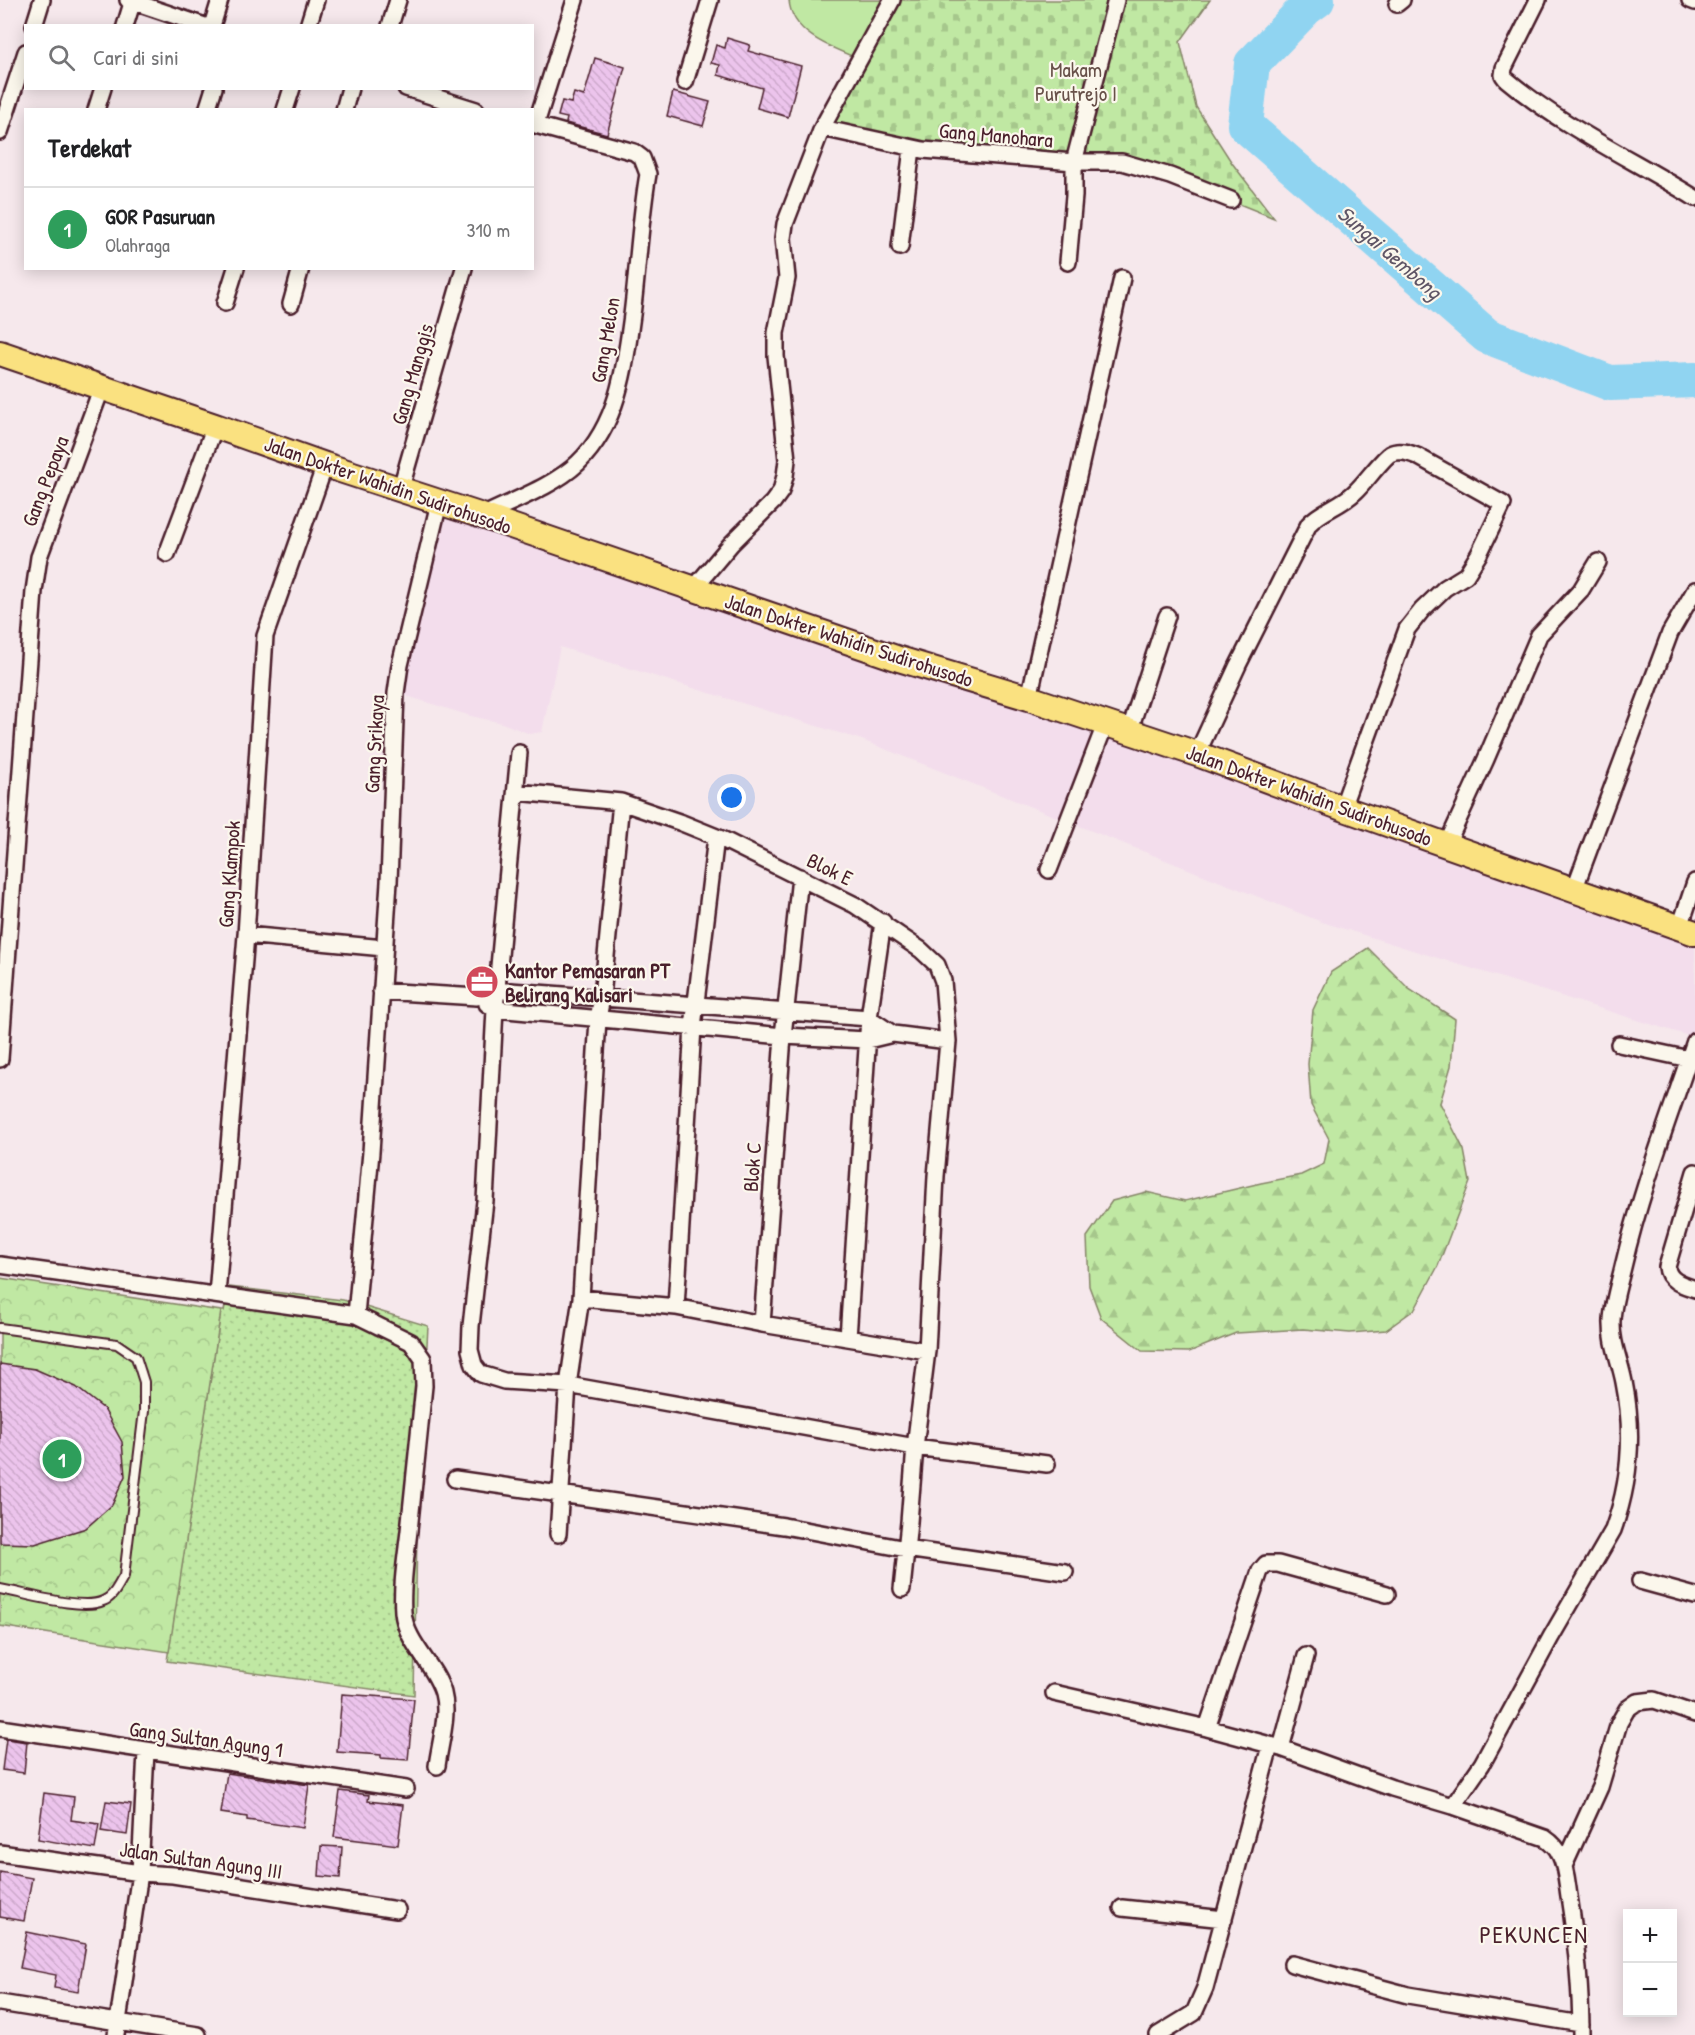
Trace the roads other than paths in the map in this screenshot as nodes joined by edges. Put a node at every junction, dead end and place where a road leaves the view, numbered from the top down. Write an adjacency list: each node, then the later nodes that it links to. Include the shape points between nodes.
1 (42, 0): 13 (street)
2 (220, 0): 16 (street)
3 (316, 0): 17 (street)
4 (398, 0): 18 (street)
5 (575, 0): 31 (street)
6 (710, 0): 20 (street)
7 (892, 0): 32 (street)
8 (1116, 0): 35 (street, Gang Manohara)
9 (1538, 0): 36 (street, via 1504,68 1506,79 1565,124)
10 (1690, 0): 12 (street)
11 (131, 1): 14 (street); 15 (street)
12 (1695, 2)
13 (35, 24)
14 (125, 24)
15 (199, 24)
16 (213, 24)
17 (309, 24)
18 (391, 24)
19 (24, 58): 33 (street)
20 (685, 82)
21 (102, 90): 26 (street)
22 (213, 90): 27 (street)
23 (291, 90): 28 (street)
24 (349, 90): 29 (street)
25 (412, 90): 30 (street)
26 (97, 108)
27 (208, 108)
28 (286, 108)
29 (345, 108)
30 (470, 108)
31 (534, 124): 52 (street, Gang Melon, via 634,152 642,158 648,174 625,370 614,408 597,441 577,464)
32 (822, 128): 34 (street, Gang Manohara); 55 (street, via 785,224 787,278 776,333 787,460 781,492)
33 (0, 132)
34 (912, 148): 35 (street, Gang Manohara); 38 (street)
35 (1074, 162): 37 (street, via 1122,162); 39 (street)
36 (1695, 198)
37 (1231, 200)
38 (900, 247)
39 (1068, 262)
40 (235, 270): 44 (street)
41 (300, 270): 45 (street)
42 (463, 270): 50 (street, Gang Manggis)
43 (1122, 278): 58 (street)
44 (225, 303)
45 (291, 304)
46 (0, 353): 47 (main road, Jalan Dokter Wahidin Sudirohusodo)
47 (102, 387): 48 (main road, Jalan Dokter Wahidin Sudirohusodo); 92 (street, Gang Pepaya, via 39,557)
48 (215, 426): 49 (main road, Jalan Dokter Wahidin Sudirohusodo); 53 (street)
49 (325, 465): 50 (main road, Jalan Dokter Wahidin Sudirohusodo); 74 (street, Gang Klampok, via 265,636)
50 (400, 491): 51 (main road, Jalan Dokter Wahidin Sudirohusodo)
51 (439, 503): 52 (main road, Jalan Dokter Wahidin Sudirohusodo); 75 (street, Gang Srikaya, via 398,681)
52 (482, 516): 55 (main road, Jalan Dokter Wahidin Sudirohusodo)
53 (167, 554)
54 (1598, 562): 67 (street, via 1581,590 1539,635)
55 (694, 588): 58 (main road, Jalan Dokter Wahidin Sudirohusodo, via 899,659)
56 (1695, 590): 71 (street, via 1670,633)
57 (1167, 616): 60 (street)
58 (1029, 698): 59 (main road, Jalan Dokter Wahidin Sudirohusodo)
59 (1105, 725): 60 (main road, Jalan Dokter Wahidin Sudirohusodo); 68 (street)
60 (1129, 732): 62 (main road, Jalan Dokter Wahidin Sudirohusodo)
61 (519, 753): 63 (street)
62 (1197, 754): 65 (main road, Jalan Dokter Wahidin Sudirohusodo); 65 (street, via 1309,524 1353,494 1390,454 1404,451 1503,504 1466,574 1445,588 1407,629)
63 (517, 792): 64 (street, Blok E); 76 (street)
64 (621, 802): 66 (street, Blok E); 79 (street)
65 (1342, 808): 67 (main road, Jalan Dokter Wahidin Sudirohusodo)
66 (716, 837): 69 (street, Blok E); 80 (street)
67 (1447, 844): 71 (main road, Jalan Dokter Wahidin Sudirohusodo)
68 (1049, 870)
69 (800, 878): 72 (street, Blok E); 82 (street, Blok C)
70 (1695, 882): 73 (street)
71 (1574, 890): 73 (main road, Jalan Dokter Wahidin Sudirohusodo)
72 (883, 922): 83 (street); 89 (street, Blok E, via 937,965 943,981)
73 (1688, 930)
74 (246, 935): 75 (street); 96 (street, Gang Klampok)
75 (384, 948): 77 (street, Gang Srikaya)
76 (497, 990): 78 (street); 79 (street); 81 (street)
77 (381, 991): 78 (street); 100 (street, Gang Srikaya)
78 (477, 997): 81 (street)
79 (602, 997): 80 (street); 84 (street)
80 (696, 1005): 82 (street); 85 (street)
81 (495, 1009): 84 (street); 105 (street, via 485,1201 470,1350 481,1374 504,1381)
82 (785, 1013): 83 (street); 87 (street, Blok C)
83 (869, 1018): 86 (street); 88 (street)
84 (598, 1019): 85 (street); 98 (street)
85 (693, 1027): 87 (street); 99 (street)
86 (893, 1034): 88 (street); 89 (street)
87 (783, 1036): 88 (street); 101 (street, Blok C)
88 (868, 1040): 103 (street)
89 (948, 1041): 104 (street, Blok E)
90 (1695, 1041): 93 (street)
91 (1619, 1044): 93 (street)
92 (0, 1059)
93 (1689, 1059): 127 (street, via 1630,1234 1613,1310 1613,1337 1628,1404 1628,1468 1619,1514 1482,1764)
94 (1695, 1172): 97 (street, via 1667,1267 1671,1278)
95 (0, 1265): 96 (street)
96 (218, 1286): 100 (street)
97 (1695, 1289)
98 (581, 1298): 99 (street); 105 (street)
99 (676, 1307): 101 (street)
100 (357, 1311): 125 (street, via 411,1341 423,1359 424,1386 403,1612 411,1638 444,1694)
101 (762, 1324): 103 (street)
102 (0, 1328): 114 (lane, via 117,1344 136,1357 144,1382 124,1576 113,1594 84,1605)
103 (848, 1338): 104 (street)
104 (927, 1351): 106 (street, Blok E)
105 (568, 1385): 106 (street); 109 (street)
106 (915, 1447): 107 (street); 111 (street, Blok E)
107 (1047, 1464)
108 (455, 1479): 109 (street)
109 (562, 1495): 110 (street); 111 (street, via 784,1526)
110 (558, 1534)
111 (906, 1549): 112 (street); 115 (street, Blok E)
112 (1065, 1572)
113 (1640, 1581): 117 (street)
114 (0, 1588)
115 (902, 1589)
116 (1387, 1594): 122 (street, via 1266,1564 1260,1571)
117 (1695, 1596)
118 (1306, 1656): 123 (street)
119 (1054, 1693): 122 (street)
120 (1695, 1714): 129 (street, via 1654,1700 1636,1702 1627,1709 1600,1786)
121 (0, 1728): 124 (street, Gang Sultan Agung 1)
122 (1207, 1728): 123 (street)
123 (1275, 1747): 127 (street); 133 (street)
124 (146, 1751): 126 (street, Gang Sultan Agung 1); 130 (street)
125 (437, 1766)
126 (406, 1789)
127 (1453, 1806): 129 (street, via 1545,1838 1560,1854)
128 (0, 1853): 130 (street, Jalan Sultan Agung III)
129 (1564, 1866): 137 (street)
130 (140, 1873): 132 (street, Jalan Sultan Agung III); 136 (street)
131 (1122, 1908): 133 (street)
132 (397, 1910)
133 (1224, 1919): 139 (street, via 1194,2013)
134 (1292, 1964): 137 (street, via 1408,1995)
135 (0, 2003): 136 (street)
136 (117, 2028): 138 (street)
137 (1581, 2030)
138 (198, 2035)
139 (1158, 2035)

